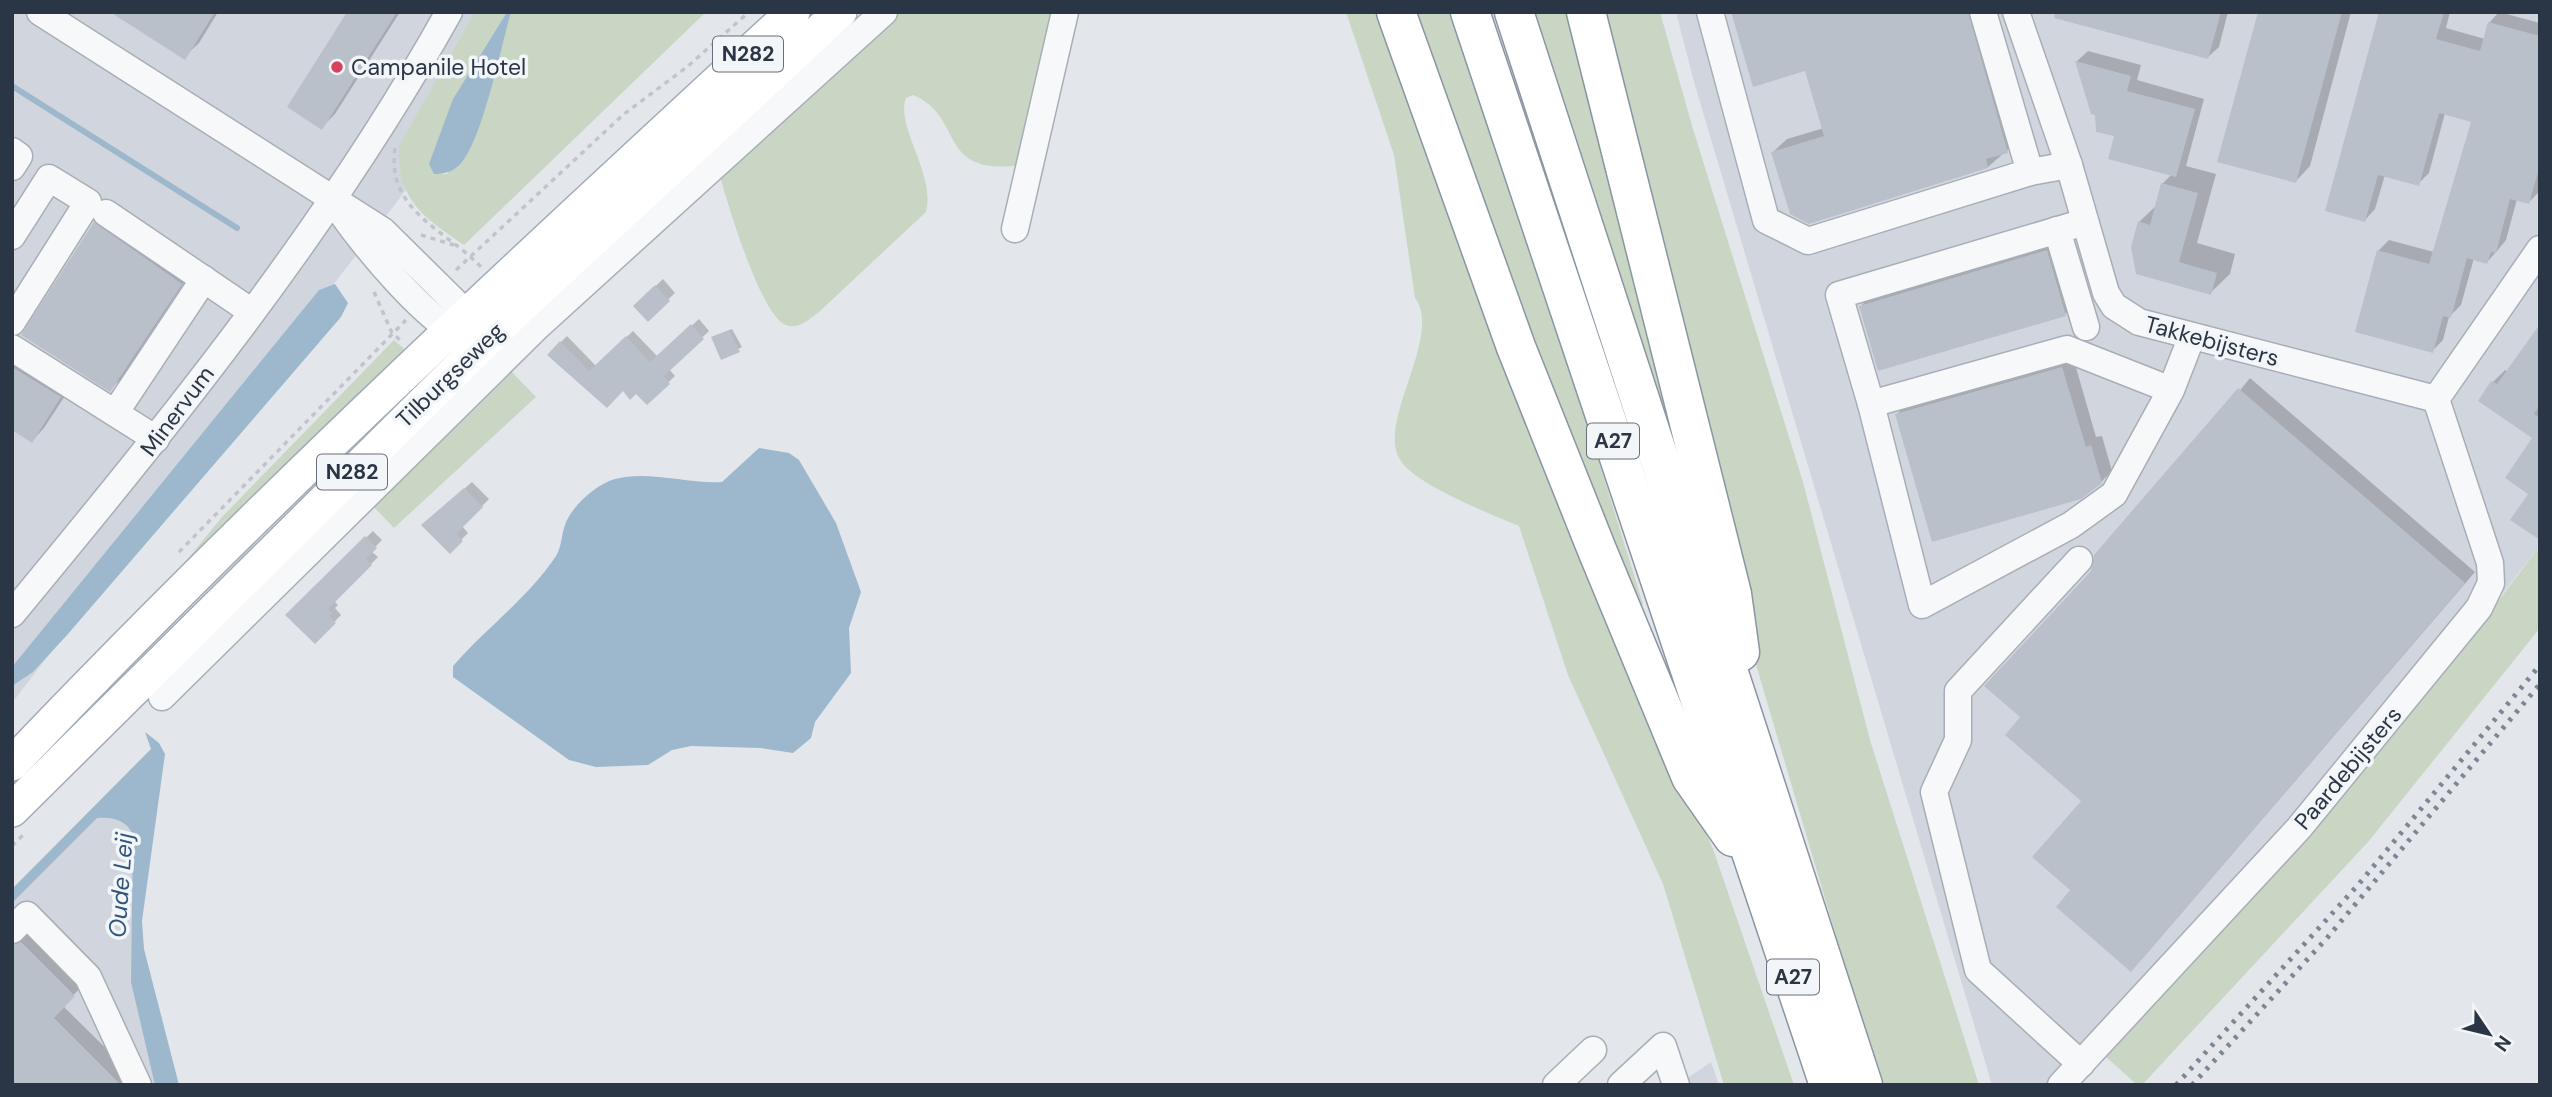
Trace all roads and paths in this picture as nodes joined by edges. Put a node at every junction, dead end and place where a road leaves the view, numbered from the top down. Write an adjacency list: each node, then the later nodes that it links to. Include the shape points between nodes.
1 (40, 12): 20 (street)
2 (449, 12): 20 (street, Minervum)
3 (749, 12): 15 (path, via 624,114 471,256 408,206 398,187)
4 (793, 12): 30 (main road, Tilburgseweg / N282)
5 (840, 12): 33 (main road, Tilburgseweg / N282)
6 (884, 12): 42 (street, Tilburgseweg, via 519,344)
7 (1065, 12): 23 (street)
8 (1396, 12): 46 (highway, A27, via 1516,347 1691,777)
9 (1470, 12): 46 (highway, A27)
10 (1514, 12): 43 (highway, A27)
11 (1586, 12): 43 (highway, A27, via 1732,594)
12 (1710, 12): 19 (street, via 1766,220 1808,241)
13 (1983, 12): 19 (street)
14 (2016, 12): 17 (street, Takkebijsters)
15 (395, 143)
16 (12, 151): 18 (street, via 19,156)
17 (2069, 165): 19 (street); 22 (street, Takkebijsters)
18 (12, 167)
19 (2030, 172)
20 (332, 201): 28 (street, Minervum); 30 (street, via 383,231)
21 (106, 213): 27 (street)
22 (2085, 222): 24 (street); 32 (street, Takkebijsters, via 2114,306 2139,322)
23 (1015, 229)
24 (2057, 230): 31 (street); 37 (street, via 1839,295)
25 (12, 236): 29 (street, via 49,178 88,202)
26 (2540, 249): 36 (street)
27 (204, 279): 28 (street); 38 (street)
28 (252, 312): 39 (street, Minervum)
29 (12, 322)
30 (458, 323): 33 (street); 44 (main road, Tilburgseweg / N282, via 113,658)
31 (2086, 327)
32 (2192, 336): 35 (street); 36 (street, Takkebijsters)
33 (480, 346): 45 (main road, Tilburgseweg / N282)
34 (12, 348): 38 (street)
35 (2171, 390): 37 (street, via 2067,349); 37 (street, via 2114,494 2071,525 1922,605)
36 (2436, 399): 49 (street, Paardebijsters, via 2490,563 2491,583 2479,608 2299,828)
37 (1871, 404)
38 (115, 413): 39 (street)
39 (156, 439): 41 (street, Minervum)
40 (2079, 560): 49 (street, via 1958,691 1958,740 1934,792 1978,970)
41 (12, 614)
42 (162, 697)
43 (1755, 758): 55 (highway, A27)
44 (12, 764)
45 (12, 810)
46 (1757, 870): 54 (highway, A27)
47 (12, 930): 50 (street, via 27,915 88,977)
48 (1593, 1050): 51 (street)
49 (2081, 1064): 56 (street, Paardebijsters)
50 (138, 1085)
51 (1556, 1085)
52 (1621, 1085): 53 (street, via 1663,1046)
53 (1676, 1085)
54 (1829, 1085)
55 (1863, 1085)
56 (2061, 1085)

